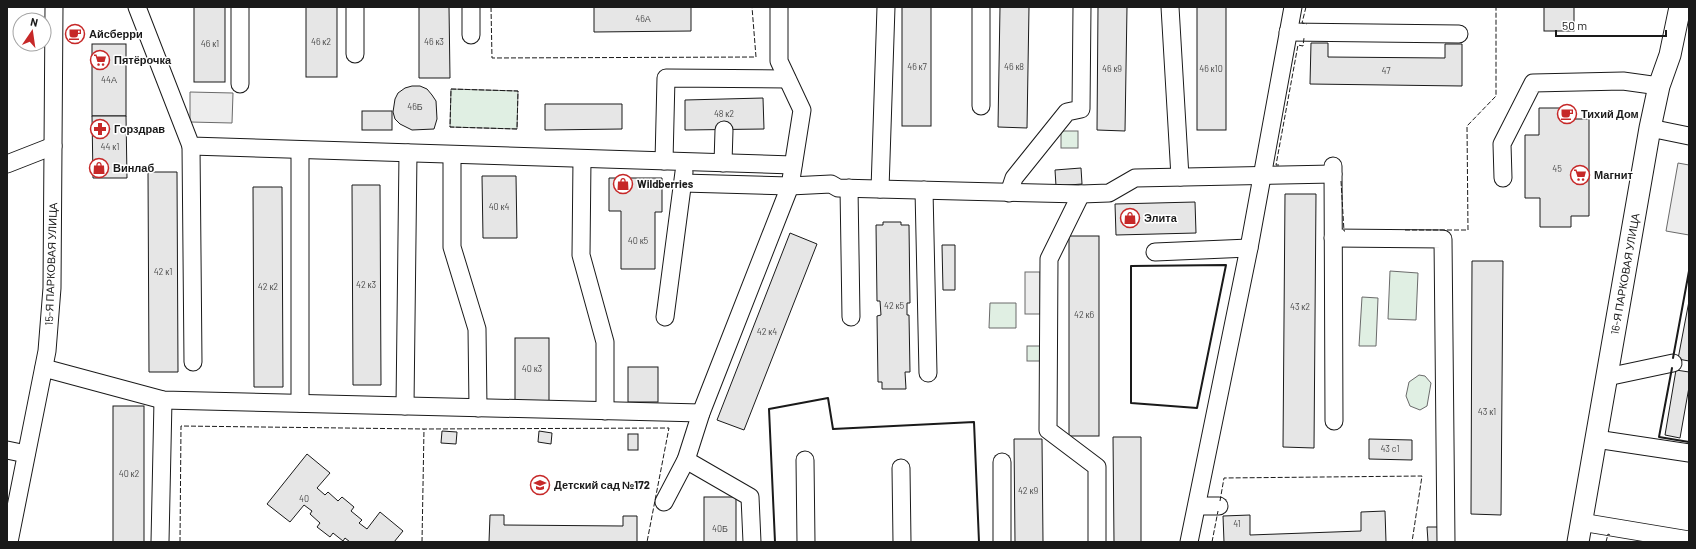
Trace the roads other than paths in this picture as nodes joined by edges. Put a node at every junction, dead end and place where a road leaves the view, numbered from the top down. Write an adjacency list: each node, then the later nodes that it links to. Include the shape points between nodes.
1 (54, 7): 24 (street, 15-Я ПАРКОВАЯ УЛИЦА)
2 (137, 7): 25 (street)
3 (240, 7): 18 (street)
4 (355, 7): 16 (street)
5 (471, 7): 15 (street)
6 (779, 7): 17 (street, via 779,61)
7 (886, 7): 41 (street)
8 (981, 7): 20 (street)
9 (1082, 7): 43 (street, via 1081,109 1067,112 1014,178)
10 (1170, 7): 36 (street)
11 (1293, 7): 13 (street)
12 (1680, 7): 19 (main road, 16-Я ПАРКОВАЯ УЛИЦА, via 1670,55)
13 (1288, 32): 14 (street); 35 (street)
14 (1459, 34)
15 (471, 35)
16 (355, 54)
17 (787, 79): 30 (street, via 666,78); 34 (street, via 802,110)
18 (240, 84)
19 (1659, 86): 21 (main road, 16-Я ПАРКОВАЯ УЛИЦА); 37 (street, via 1623,81 1533,83 1502,144)
20 (981, 106)
21 (1650, 128): 23 (street); 54 (main road, 16-Я ПАРКОВАЯ УЛИЦА)
22 (724, 130): 32 (street)
23 (1689, 136)
24 (53, 146): 33 (street); 52 (street, 15-Я ПАРКОВАЯ УЛИЦА, via 52,288)
25 (191, 146): 26 (street); 50 (street)
26 (300, 150): 27 (street); 56 (street)
27 (408, 153): 28 (street); 57 (street)
28 (452, 155): 29 (street); 58 (street, via 452,247 477,329)
29 (582, 159): 30 (street); 59 (street, via 581,256 605,342)
30 (664, 161): 31 (street)
31 (686, 162): 32 (street); 38 (street)
32 (723, 163): 34 (street)
33 (7, 164)
34 (793, 165): 39 (street)
35 (1263, 174): 36 (street); 45 (street, via 1333,170); 46 (street)
36 (1180, 177): 44 (street, via 1134,178 1109,193)
37 (1503, 178)
38 (683, 183): 39 (street); 48 (street)
39 (790, 186): 40 (street, via 831,184 838,188); 60 (street)
40 (849, 188): 41 (street); 49 (street)
41 (880, 189): 42 (street)
42 (924, 190): 43 (street); 53 (street)
43 (1009, 193): 44 (street)
44 (1080, 194): 82 (street, via 1049,259 1048,430 1097,467)
45 (1333, 238): 61 (street); 84 (street, via 1443,239)
46 (1249, 248): 47 (street); 71 (street)
47 (1155, 252)
48 (666, 317)
49 (851, 317)
50 (192, 362)
51 (1673, 363): 54 (street)
52 (44, 368): 55 (street); 65 (street, 15-Я ПАРКОВАЯ УЛИЦА)
53 (928, 373)
54 (1607, 377): 62 (main road, 16-Я ПАРКОВАЯ УЛИЦА)
55 (164, 400): 56 (street); 77 (street)
56 (300, 403): 57 (street)
57 (405, 406): 58 (street)
58 (478, 408): 59 (street)
59 (605, 411): 60 (street)
60 (701, 413): 66 (street)
61 (1334, 421)
62 (1596, 440): 64 (street); 73 (main road, 16-Я ПАРКОВАЯ УЛИЦА)
63 (7, 450): 65 (street)
64 (1689, 453)
65 (26, 454): 76 (street, 15-Я ПАРКОВАЯ УЛИЦА)
66 (686, 460): 70 (street); 78 (street, via 750,497)
67 (805, 460): 79 (street)
68 (1002, 462): 81 (street)
69 (901, 468): 80 (street)
70 (664, 502)
71 (1198, 506): 72 (street); 83 (street)
72 (1219, 506)
73 (1579, 532): 74 (street)
74 (1635, 536): 75 (street)
75 (1689, 540)
76 (9, 542)
77 (160, 542)
78 (752, 542)
79 (806, 542)
80 (902, 542)
81 (1002, 542)
82 (1097, 542)
83 (1189, 542)
84 (1446, 542)

